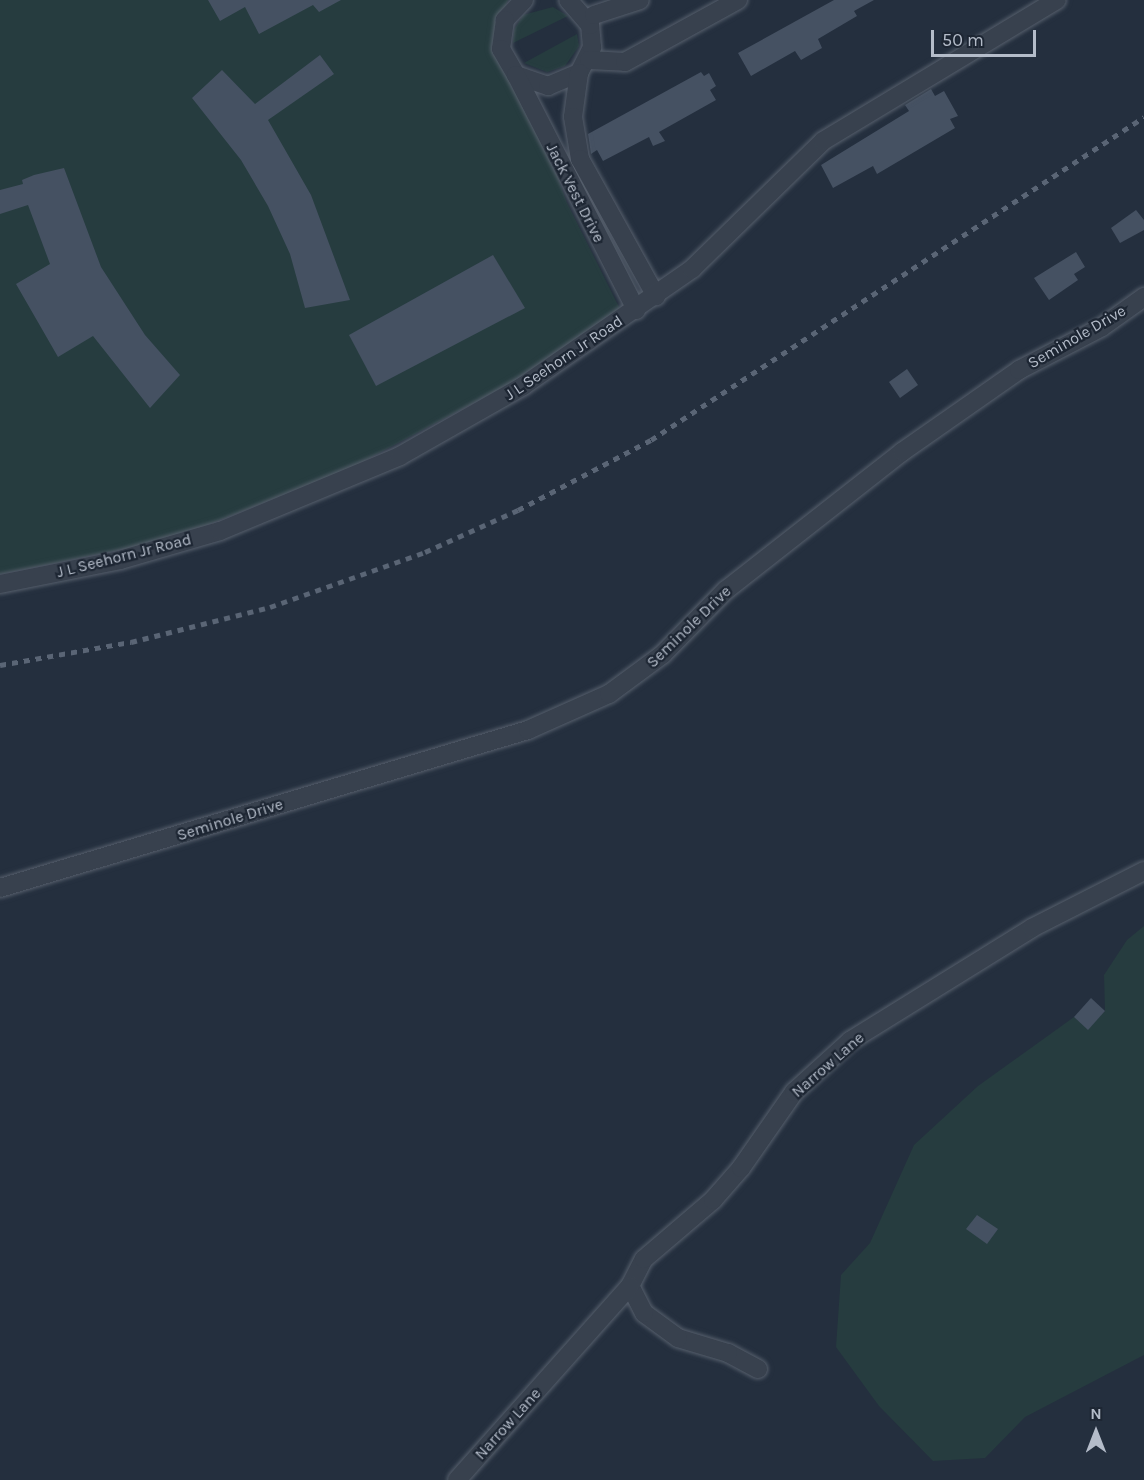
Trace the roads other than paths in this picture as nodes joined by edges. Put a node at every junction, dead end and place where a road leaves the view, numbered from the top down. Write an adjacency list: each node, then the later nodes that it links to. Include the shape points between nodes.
1 (639, 0): 6 (street)
2 (738, 0): 7 (street, via 625,62)
3 (1057, 0): 9 (street, J L Seehorn Jr Road, via 823,141 730,236)
4 (573, 2): 7 (street, Jack Vest Drive, via 592,34)
5 (516, 3): 8 (street, Jack Vest Drive, via 501,34 501,49)
6 (594, 15)
7 (584, 66): 8 (street, via 548,86); 9 (street, Jack Vest Drive, via 573,117 580,159)
8 (516, 75): 11 (street, Jack Vest Drive)
9 (656, 296): 11 (street, J L Seehorn Jr Road)
10 (1144, 297): 14 (street, Seminole Drive, via 1102,327 1019,370 902,452 726,590 663,654 609,694 528,730)
11 (636, 310): 12 (street, J L Seehorn Jr Road, via 493,405 347,482 179,543)
12 (0, 584)
13 (1144, 871): 15 (street, Narrow Lane, via 1032,928 850,1041 794,1092 741,1168 713,1200 644,1259)
14 (0, 888)
15 (630, 1286): 16 (street, via 644,1313 660,1328); 17 (street, Narrow Lane)
16 (759, 1369)
17 (457, 1480)

